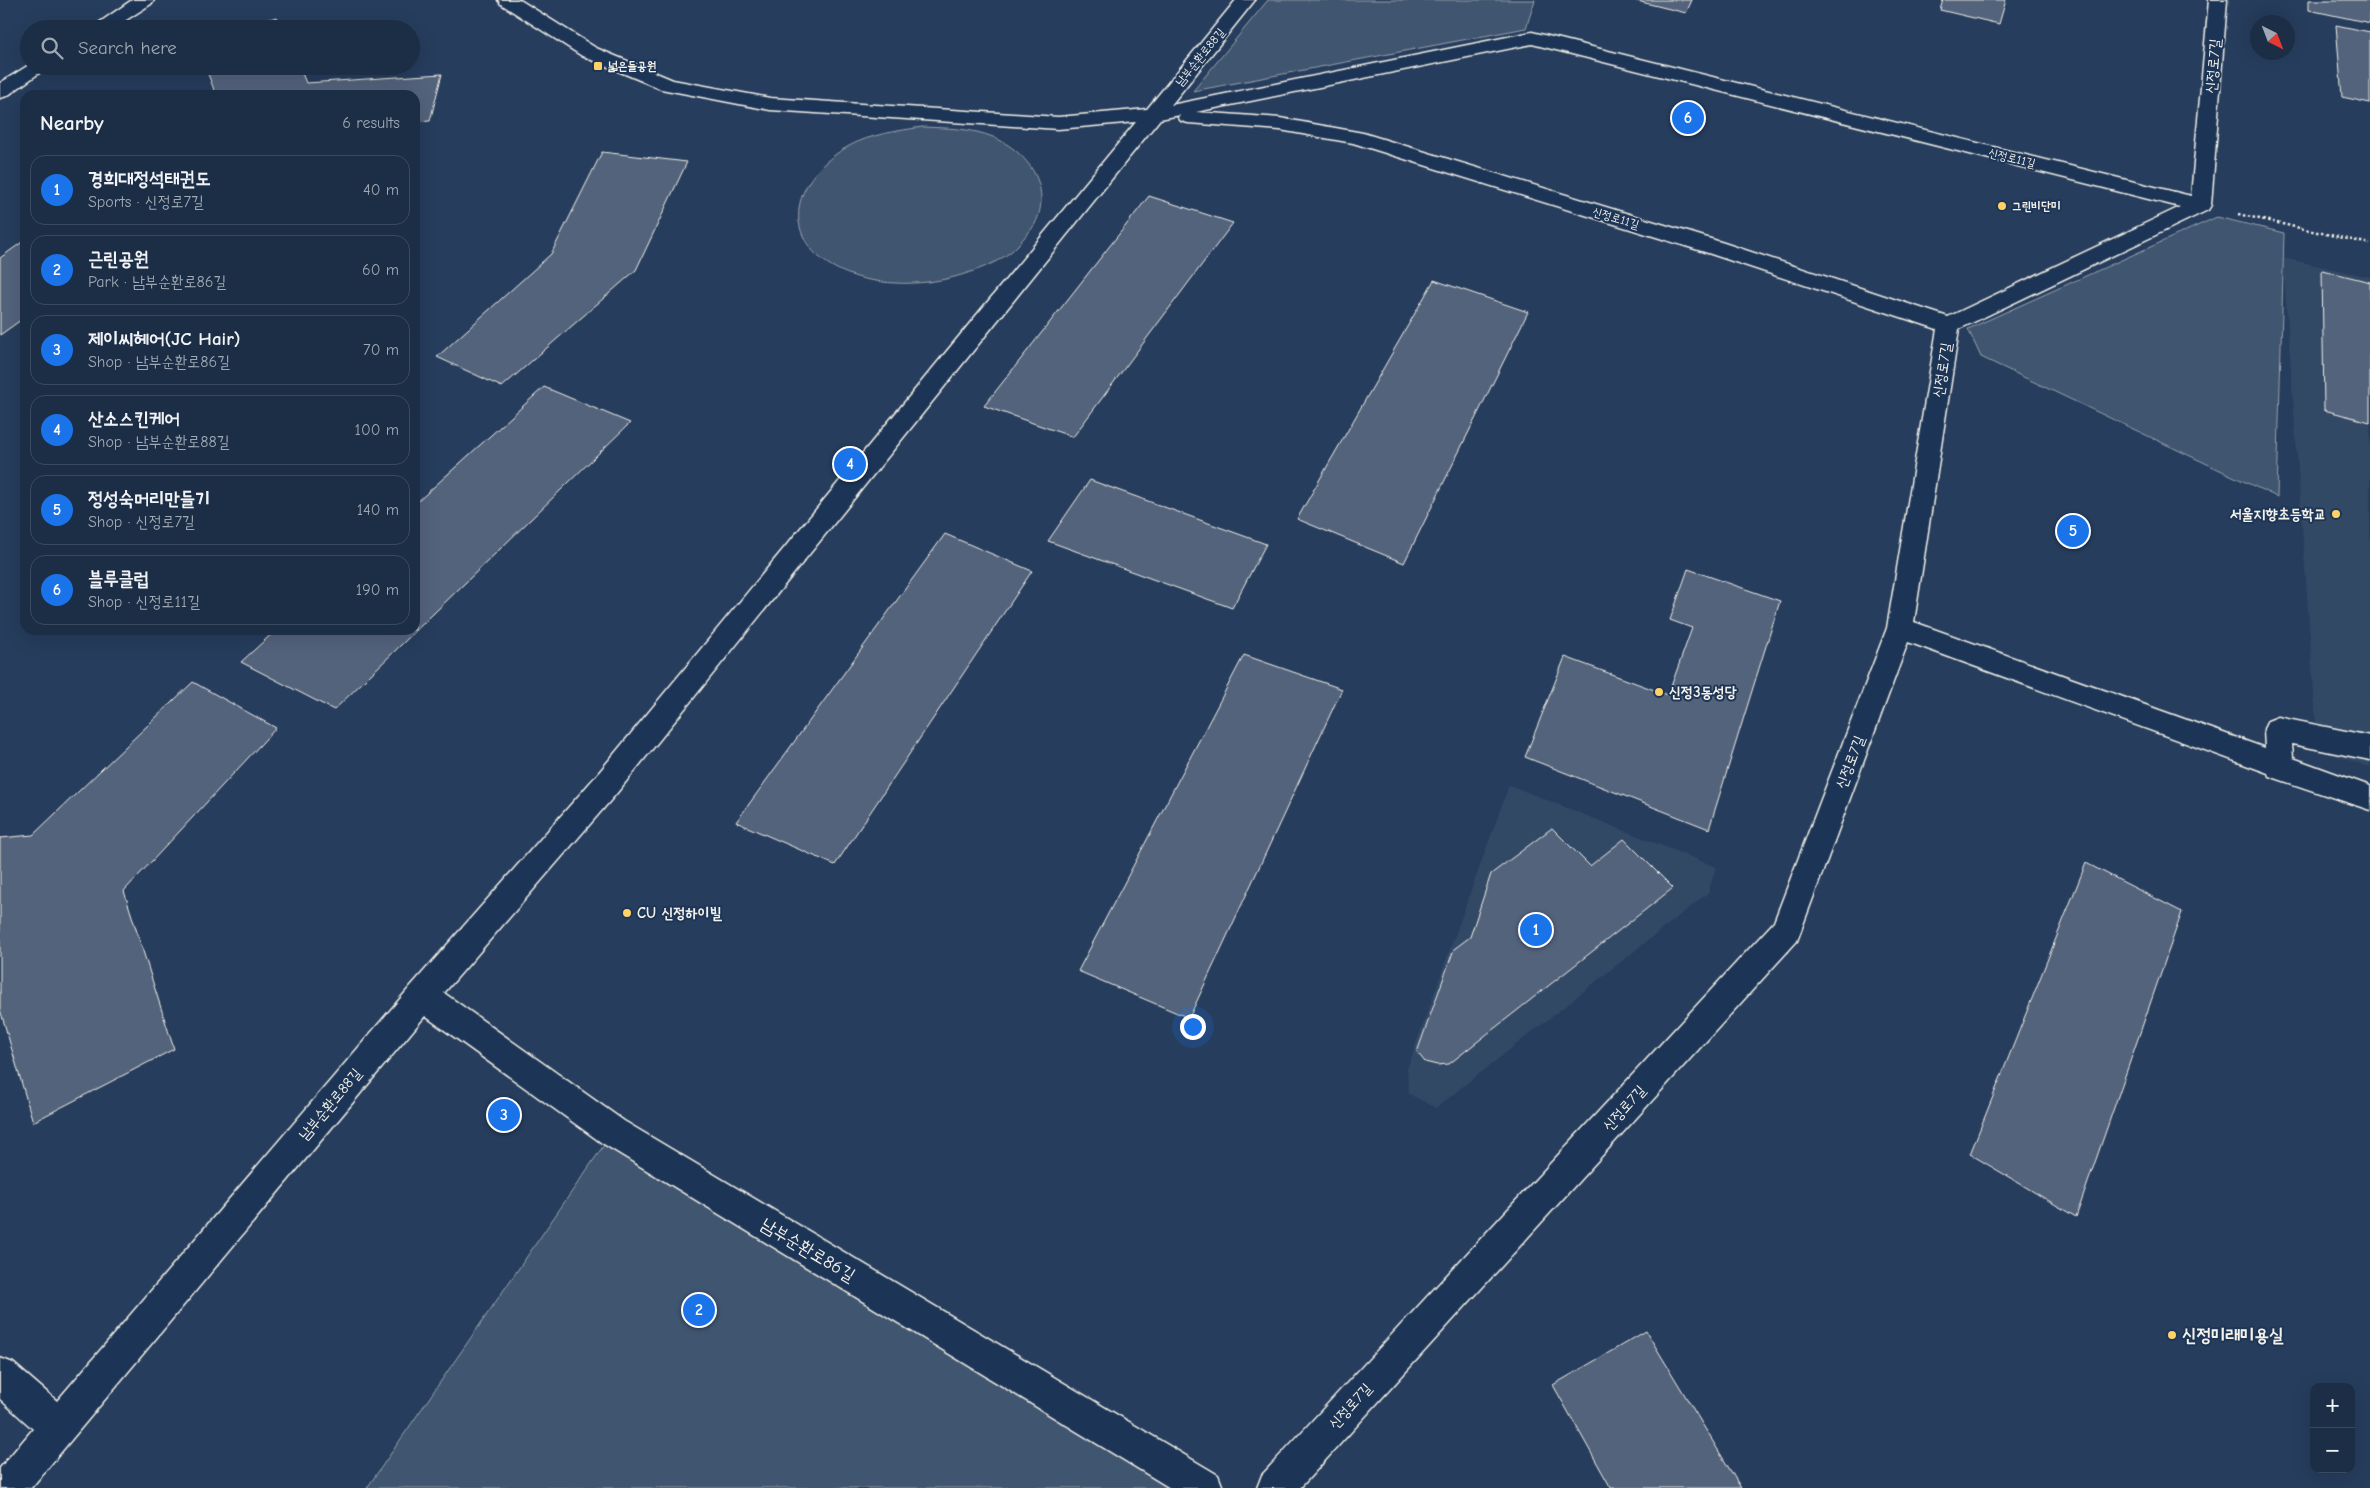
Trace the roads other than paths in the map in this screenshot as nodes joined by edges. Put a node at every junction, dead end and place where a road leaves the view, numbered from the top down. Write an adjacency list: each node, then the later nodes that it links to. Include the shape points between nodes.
1 (144, 0): 5 (street)
2 (507, 0): 8 (street, via 589,52 668,85 770,104 1058,123)
3 (1246, 0): 8 (street, 남부순환로88길)
4 (2218, 0): 9 (street, 신정로7길)
5 (113, 20)
6 (26, 75): 7 (street)
7 (0, 92)
8 (1154, 114): 9 (street, 신정로11길, via 1532,38); 10 (street, 신정로11길, via 1280,124 1356,137 1716,248); 15 (street, 남부순환로88길, via 606,785)
9 (2201, 205): 10 (street, 신정로7길)
10 (1949, 325): 11 (street, 신정로7길)
11 (1900, 628): 13 (street); 20 (street, 신정로7길, via 1786,931)
12 (2370, 748): 13 (street, via 2278,729)
13 (2279, 767): 14 (street)
14 (2370, 798)
15 (422, 996): 17 (street, 남부순환로88길); 19 (street, 남부순환로86길, via 613,1132)
16 (0, 1376): 17 (street)
17 (59, 1427): 18 (street, 남부순환로88길)
18 (8, 1488)
19 (1205, 1488)
20 (1275, 1488)

